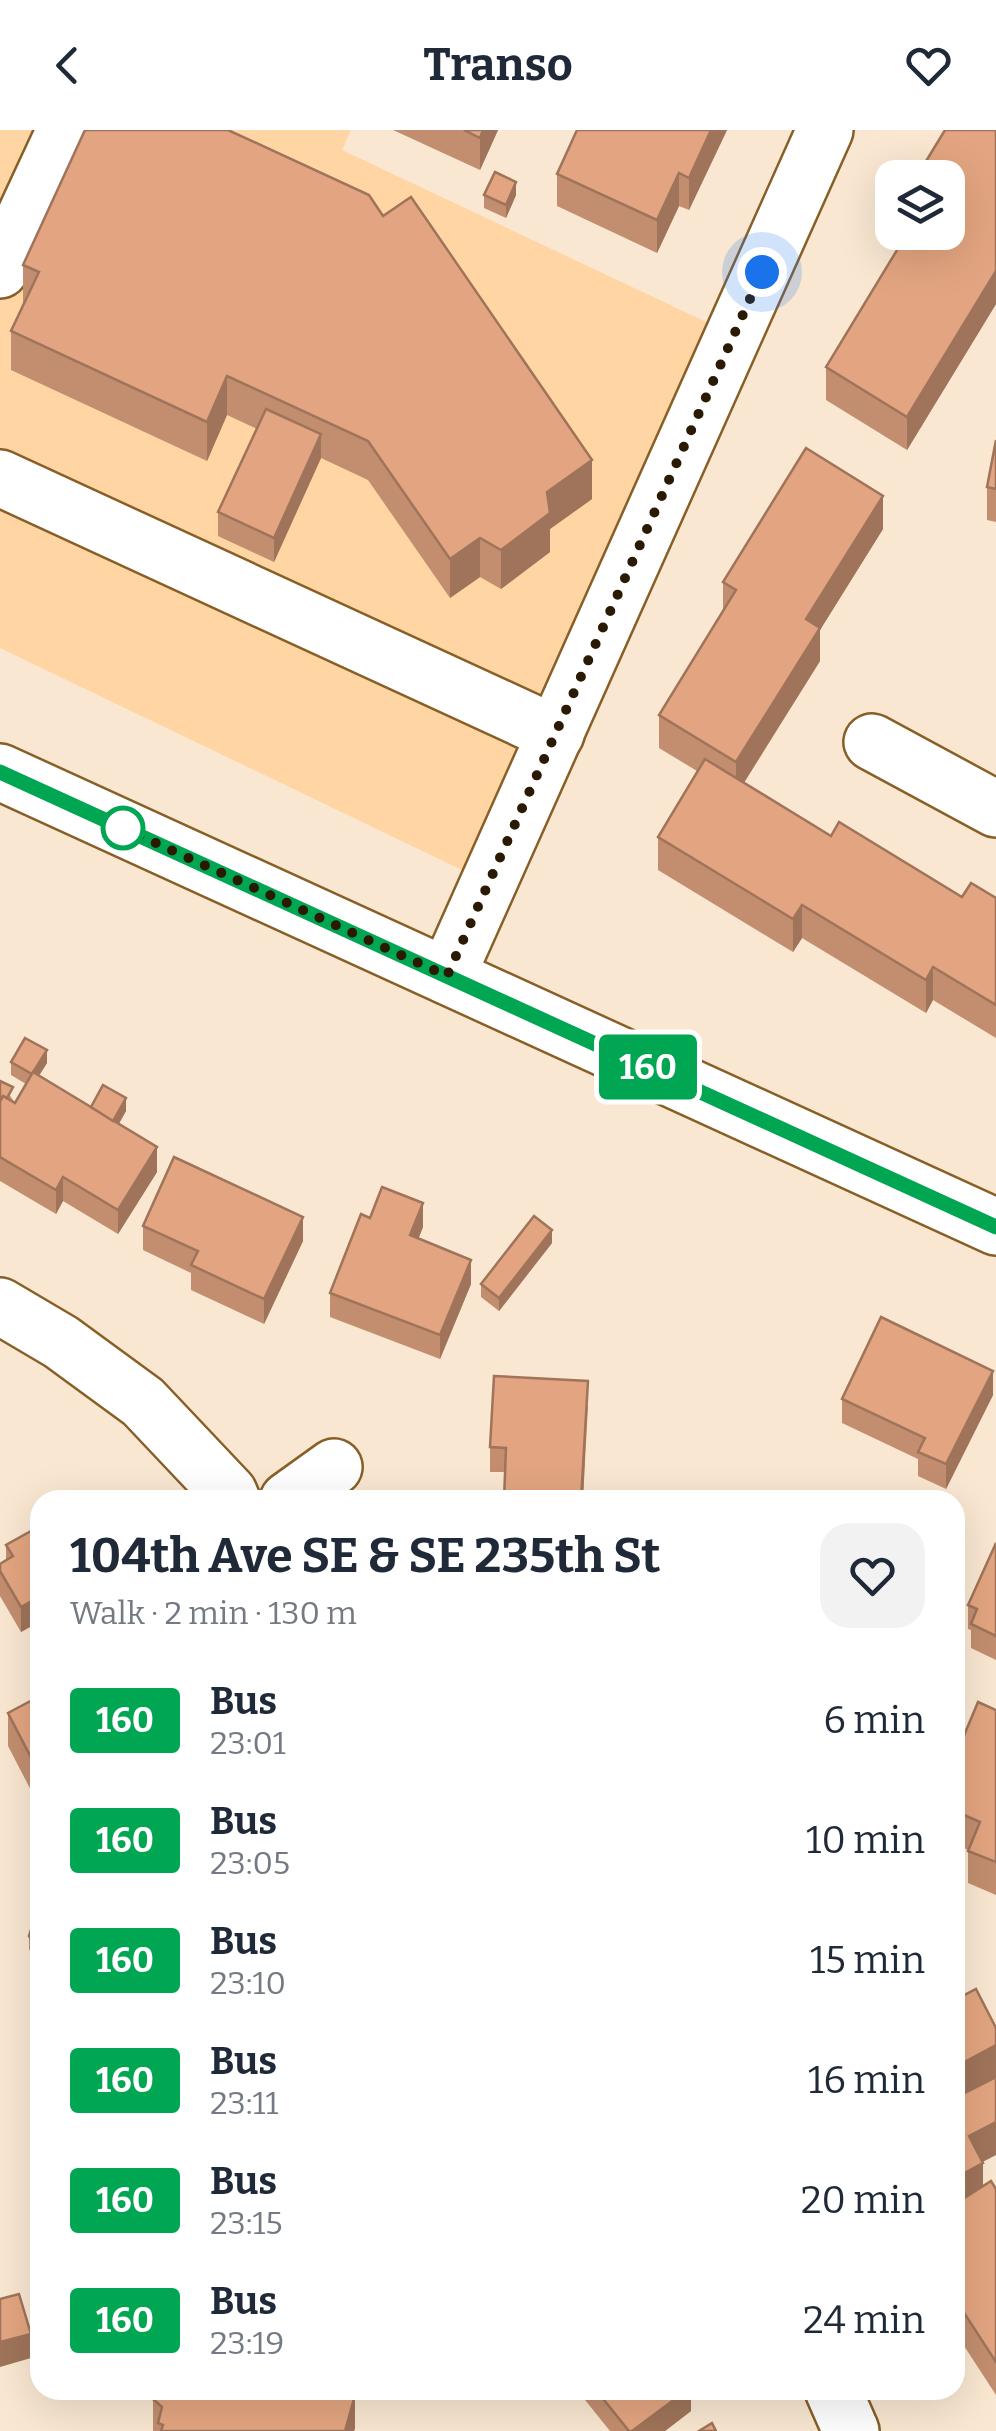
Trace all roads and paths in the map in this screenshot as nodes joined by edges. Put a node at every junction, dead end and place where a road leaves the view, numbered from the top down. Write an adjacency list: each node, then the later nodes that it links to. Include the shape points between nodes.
1 (65, 130): 3 (street)
2 (825, 130): 5 (street)
3 (0, 270)
4 (0, 478): 5 (street)
5 (556, 734): 9 (street)
6 (872, 742): 8 (street)
7 (0, 772): 9 (street)
8 (996, 809)
9 (447, 976): 10 (street)
10 (996, 1227)
11 (0, 1306): 13 (street, via 143,1402)
12 (334, 1467): 14 (street)
13 (226, 1490)
14 (302, 1490)
15 (837, 2400): 16 (street)
16 (851, 2431)

